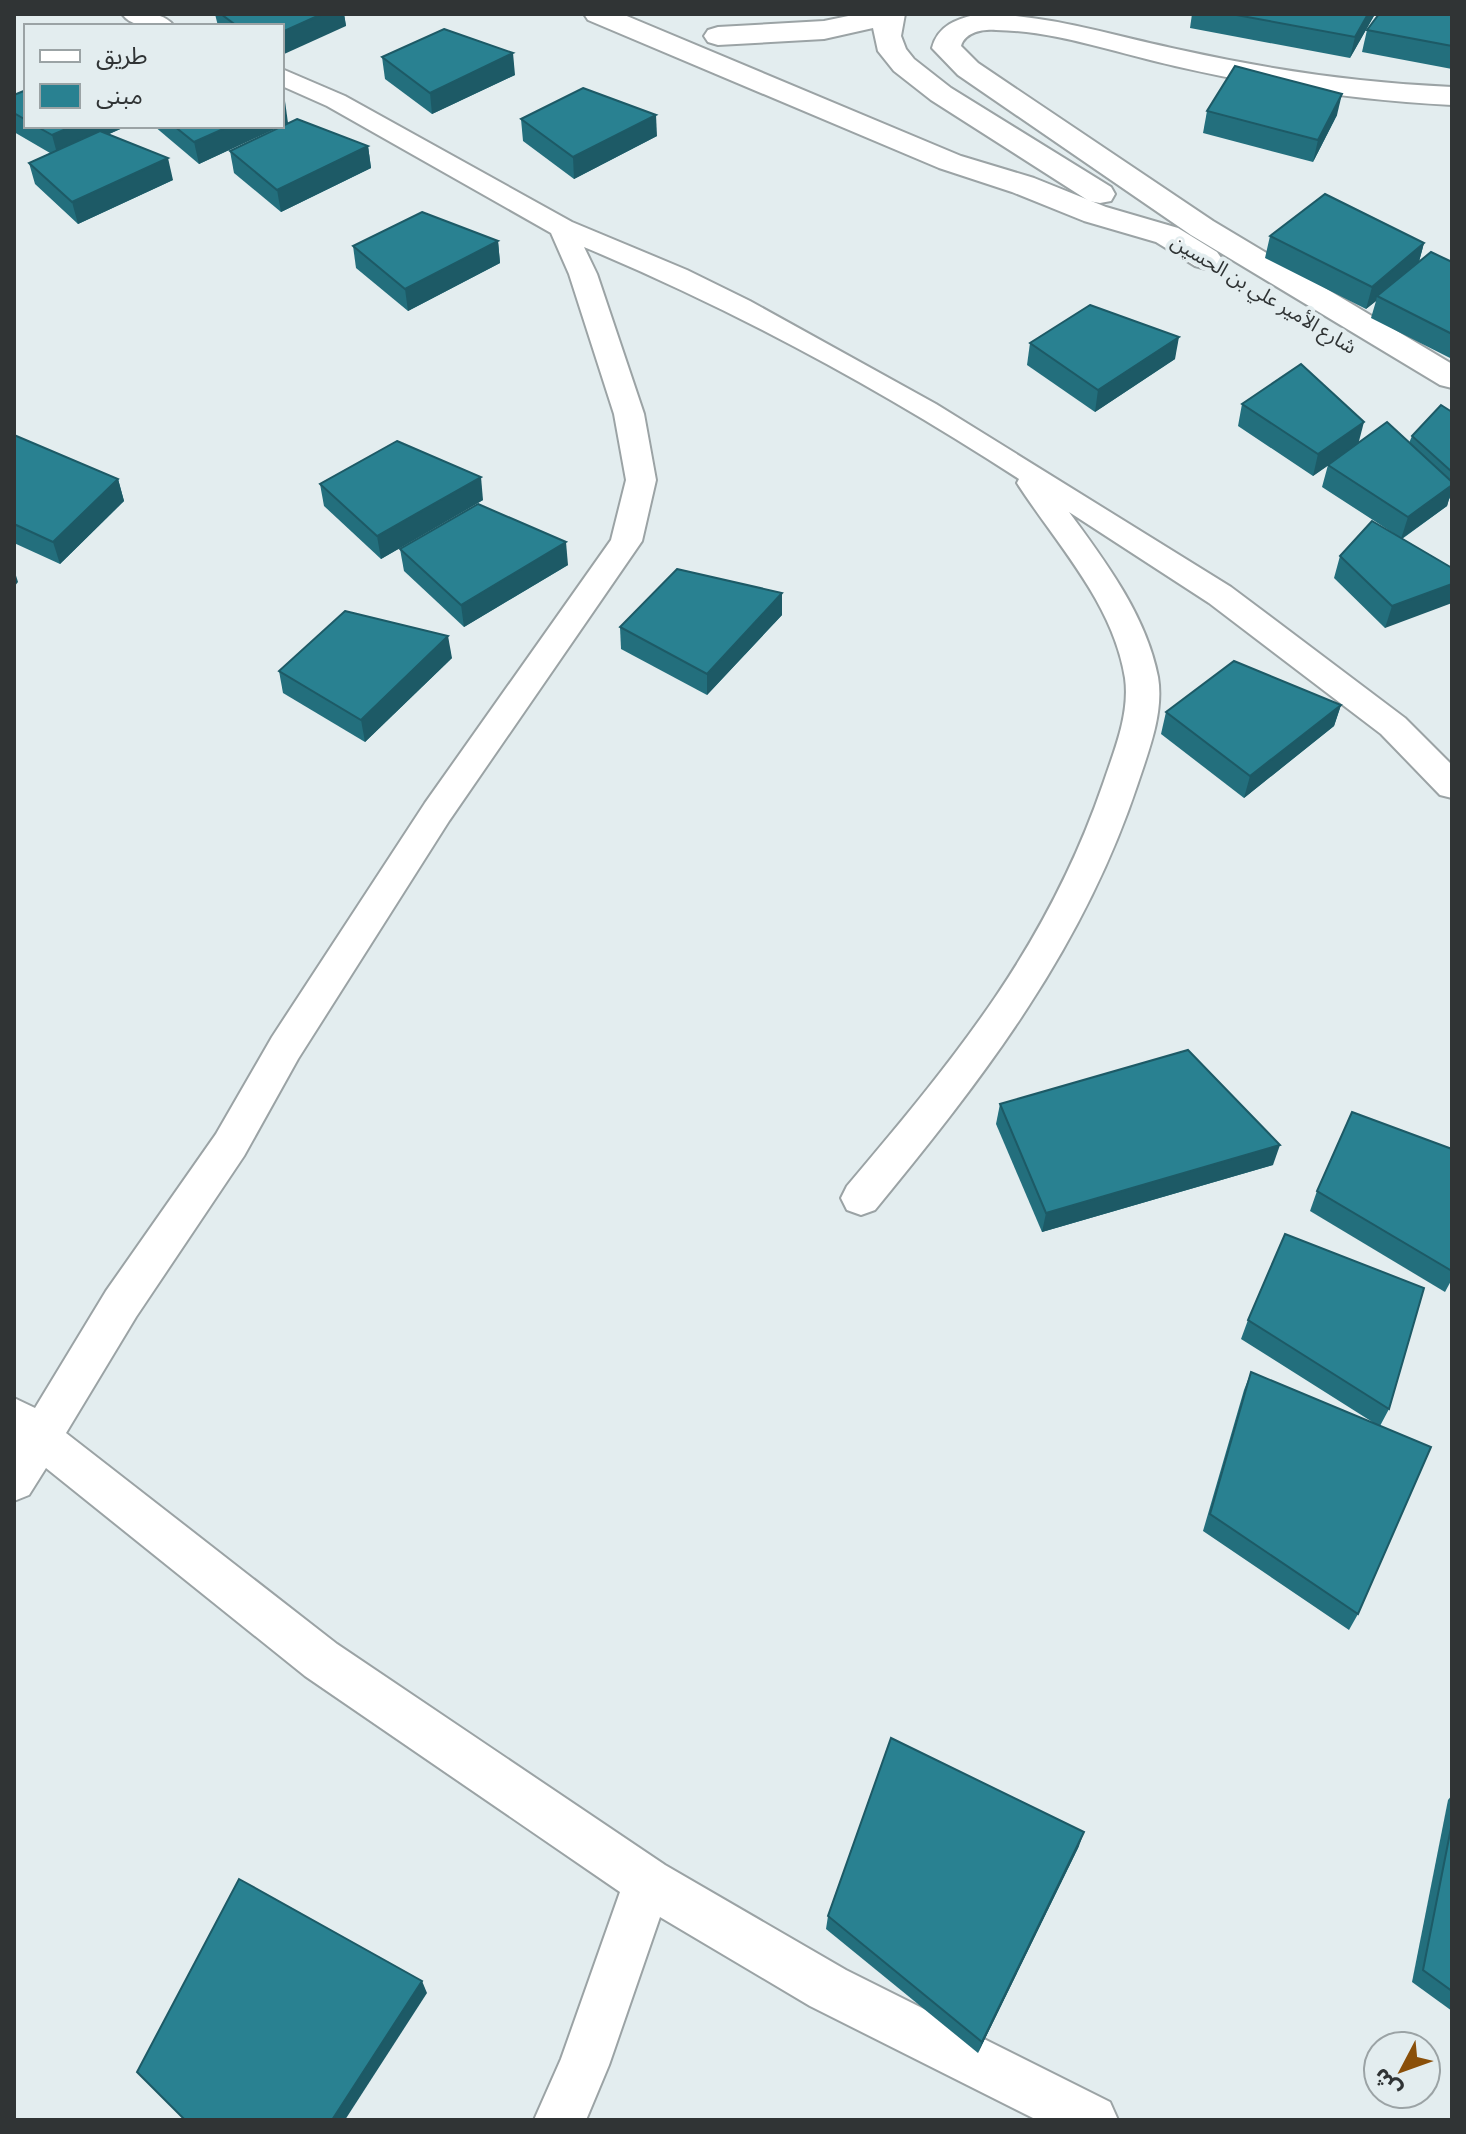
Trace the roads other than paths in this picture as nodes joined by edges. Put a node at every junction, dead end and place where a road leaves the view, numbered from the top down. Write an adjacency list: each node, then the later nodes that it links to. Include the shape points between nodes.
1 (134, 14): 6 (street)
2 (598, 14): 11 (street, شارع الأمير علي بن الحسين, via 950,162)
3 (662, 14): 7 (street, شارع الأمير علي بن الحسين)
4 (1083, 14): 8 (street, via 1321,63)
5 (889, 15): 7 (street, via 824,30); 14 (street, via 887,36 904,65 941,94)
6 (157, 24)
7 (718, 36): 11 (street, شارع الأمير علي بن الحسين, via 965,148)
8 (1452, 75)
9 (284, 78): 12 (street, via 336,101)
10 (1452, 96): 13 (street, شارع الأمير علي بن الحسين, via 1385,94 1254,74 1033,24 969,24 947,41 946,48 968,69)
11 (1023, 185): 14 (street, شارع الأمير علي بن الحسين)
12 (562, 228): 17 (street, via 740,307); 20 (street, via 583,274 629,414 641,480 626,541 437,812 285,1048 230,1145 121,1304)
13 (1202, 228): 14 (street); 15 (street, شارع الأمير علي بن الحسين)
14 (1167, 235): 16 (street, شارع الأمير علي بن الحسين)
15 (1452, 378)
16 (1452, 407)
17 (1021, 467): 18 (street, via 1220,595 1393,726); 19 (street, via 1121,616 1142,678 1143,712 1117,797 1070,913 959,1081)
18 (1452, 786)
19 (861, 1198)
20 (26, 1428): 21 (street); 22 (street, via 321,1660)
21 (14, 1481)
22 (648, 1882): 23 (street); 24 (street, via 828,1988)
23 (560, 2120)
24 (1092, 2120)

